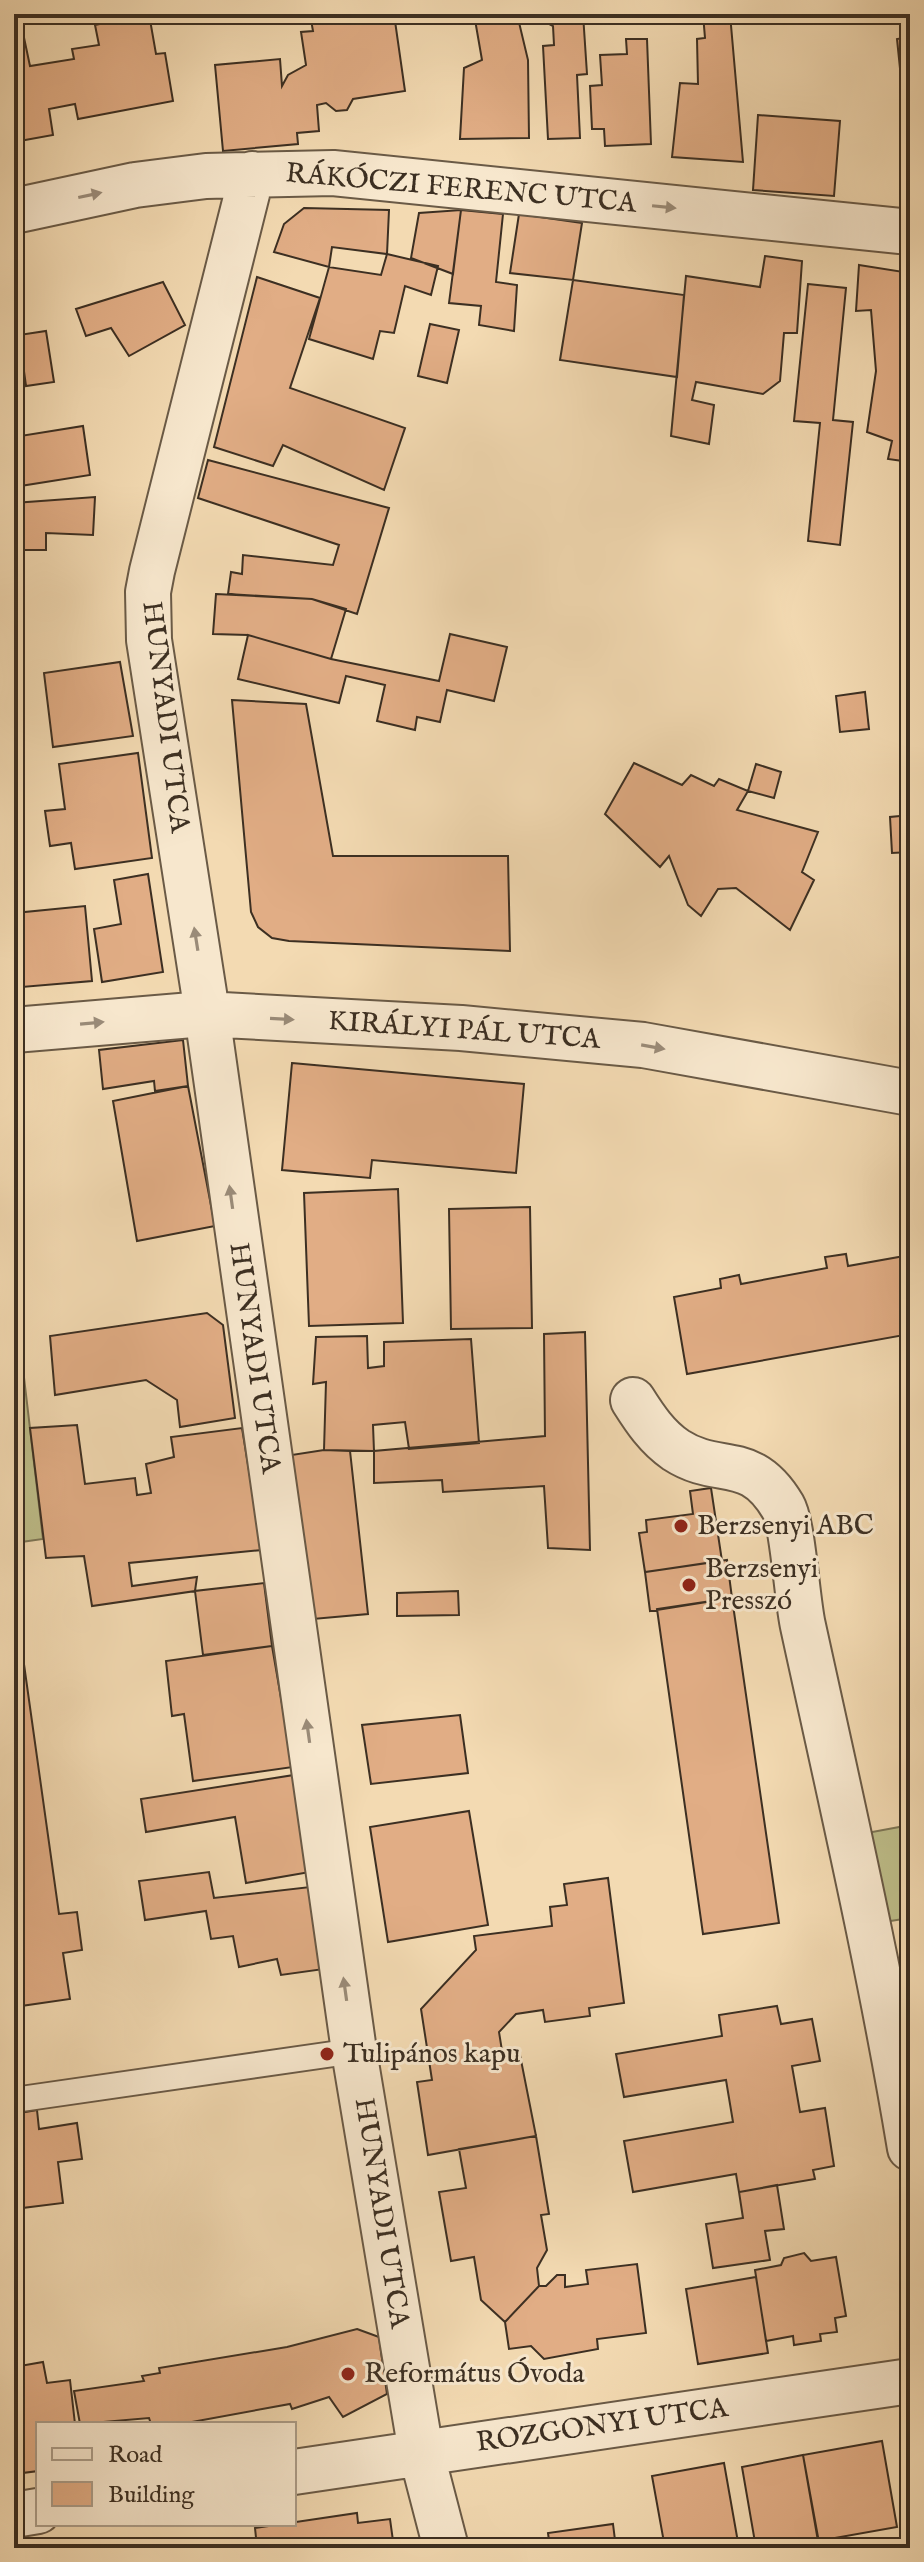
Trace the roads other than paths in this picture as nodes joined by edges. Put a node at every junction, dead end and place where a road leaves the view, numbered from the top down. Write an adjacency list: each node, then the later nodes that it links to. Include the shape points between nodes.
1 (252, 174): 2 (street, RÁKÓCZI FERENC UTCA, one-way to 1, via 135,185); 3 (street, RÁKÓCZI FERENC UTCA, one-way to 3, via 333,173); 4 (street, HUNYADI UTCA, one-way to 1, via 149,640 148,592)
2 (14, 211)
3 (910, 232)
4 (204, 1014): 5 (street, KIRÁLYI PÁL UTCA, one-way to 4); 6 (street, KIRÁLYI PÁL UTCA, one-way to 6, via 461,1028 643,1045); 8 (street, HUNYADI UTCA, one-way to 4)
5 (14, 1030)
6 (910, 1093)
7 (633, 1400): 10 (street, via 658,1436 677,1451 699,1461 744,1468 768,1484 786,1511 798,1606 888,2015)
8 (354, 2051): 9 (lane); 12 (street, HUNYADI UTCA)
9 (14, 2100)
10 (910, 2148)
11 (910, 2381): 12 (street, ROZGONYI UTCA)
12 (421, 2452): 13 (street, ROZGONYI UTCA); 16 (street, HUNYADI UTCA)
13 (296, 2472)
14 (36, 2511): 15 (street)
15 (14, 2515)
16 (446, 2548)

